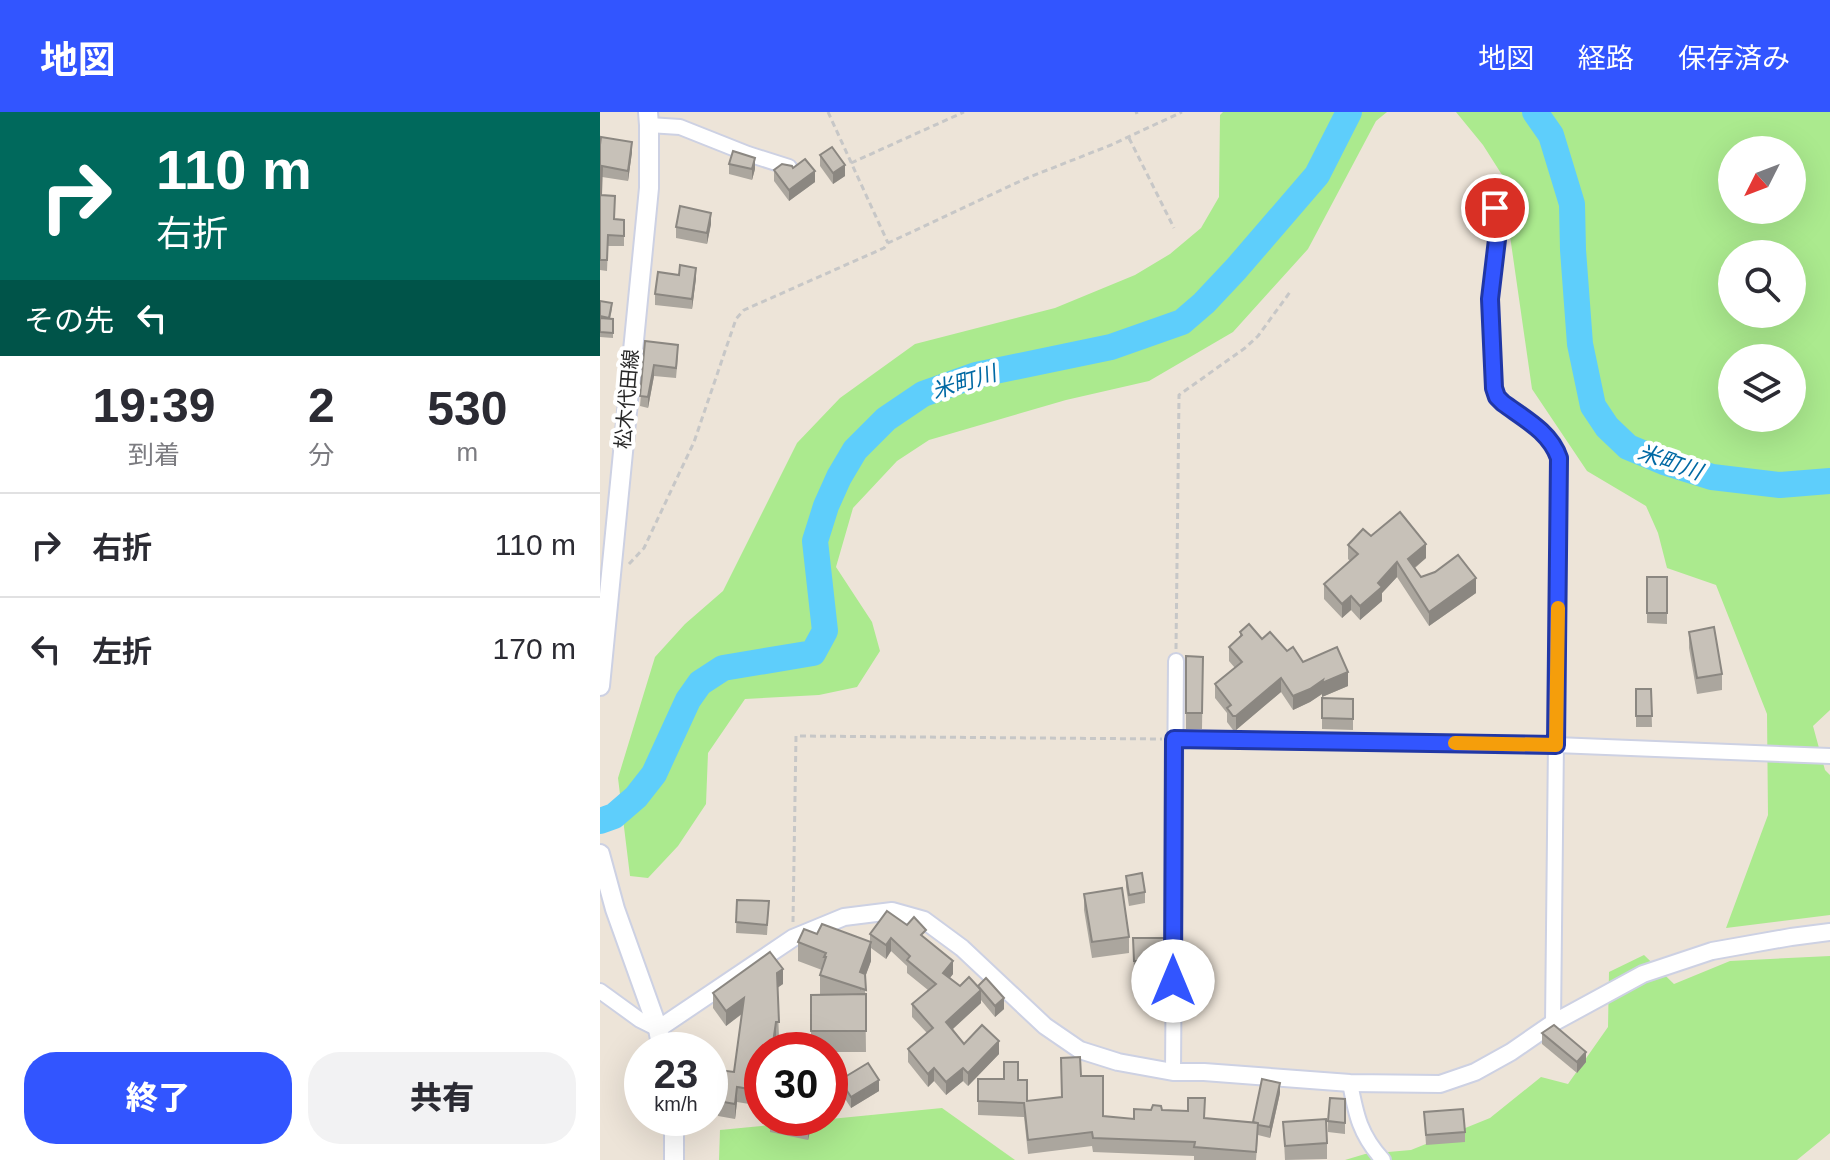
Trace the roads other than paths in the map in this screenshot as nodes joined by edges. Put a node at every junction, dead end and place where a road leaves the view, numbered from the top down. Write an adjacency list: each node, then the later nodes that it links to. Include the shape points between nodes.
1 (648, 118): 2 (street); 5 (main road, 松木代田線, via 649,188)
2 (789, 167)
3 (1492, 185): 7 (street, via 1498,231 1490,299 1494,388 1503,403 1548,437 1559,458)
4 (1176, 661): 6 (street)
5 (600, 686)
6 (1174, 739): 7 (street); 15 (street)
7 (1556, 745): 8 (street); 12 (street)
8 (1830, 756)
9 (600, 854): 13 (main road)
10 (1830, 932): 12 (street, via 1712,951 1643,974)
11 (600, 991): 13 (street)
12 (1553, 1023): 16 (street, via 1475,1072 1440,1084)
13 (658, 1029): 14 (main road); 15 (street, via 793,938 844,917 892,911 924,920 962,948 1045,1026 1080,1050)
14 (659, 1032)
15 (1173, 1072): 16 (street)
16 (1350, 1083): 19 (street, via 1358,1122)
17 (674, 1136): 18 (main road)
18 (674, 1160)
19 (1383, 1160)

